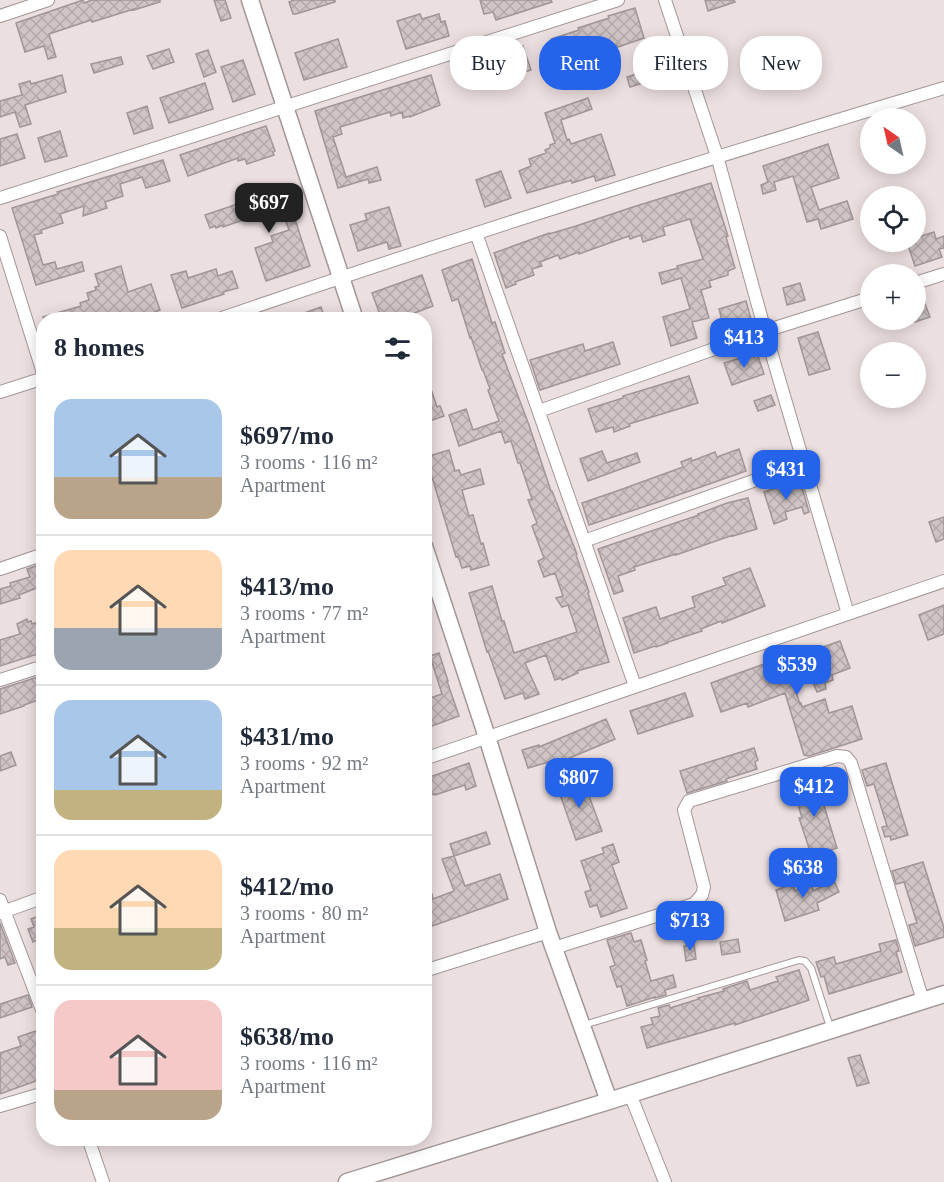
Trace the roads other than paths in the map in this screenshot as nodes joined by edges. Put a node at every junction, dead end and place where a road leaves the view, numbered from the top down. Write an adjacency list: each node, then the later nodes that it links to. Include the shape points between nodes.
1 (48, 0): 5 (street)
2 (250, 0): 7 (street)
3 (618, 0): 7 (street)
4 (665, 0): 8 (street)
5 (0, 16)
6 (944, 88): 8 (street)
7 (285, 106): 9 (street); 13 (street)
8 (717, 156): 10 (street); 18 (street)
9 (0, 198)
10 (476, 233): 13 (street); 22 (street)
11 (0, 236): 19 (street)
12 (944, 274): 14 (street)
13 (342, 277): 16 (street); 17 (street)
14 (926, 280)
15 (860, 301): 18 (street)
16 (239, 312)
17 (353, 312)
18 (765, 331): 22 (street); 23 (street)
19 (36, 351)
20 (36, 380): 21 (street)
21 (0, 392)
22 (538, 411): 24 (street)
23 (804, 463): 24 (street); 29 (street)
24 (584, 541): 32 (street)
25 (36, 557): 26 (street)
26 (0, 569)
27 (432, 570): 33 (street)
28 (944, 581): 29 (street)
29 (848, 614): 32 (street)
30 (36, 669): 31 (street)
31 (0, 680)
32 (635, 686): 33 (street)
33 (487, 737): 34 (street); 37 (street)
34 (432, 756)
35 (36, 899): 36 (street)
36 (2, 908): 41 (street)
37 (548, 932): 38 (street); 39 (street)
38 (554, 948): 42 (street, via 694,903 702,895 704,887 684,810 689,801 837,756 846,757); 43 (street)
39 (432, 968)
40 (944, 994): 42 (street)
41 (36, 995)
42 (923, 1001): 44 (street)
43 (582, 1025): 44 (lane, via 799,960 811,968); 47 (street)
44 (831, 1030): 45 (street)
45 (630, 1094): 47 (street); 52 (street)
46 (36, 1095): 48 (street)
47 (609, 1101): 51 (street)
48 (0, 1106)
49 (91, 1146): 50 (street)
50 (103, 1182)
51 (347, 1182)
52 (665, 1182)

